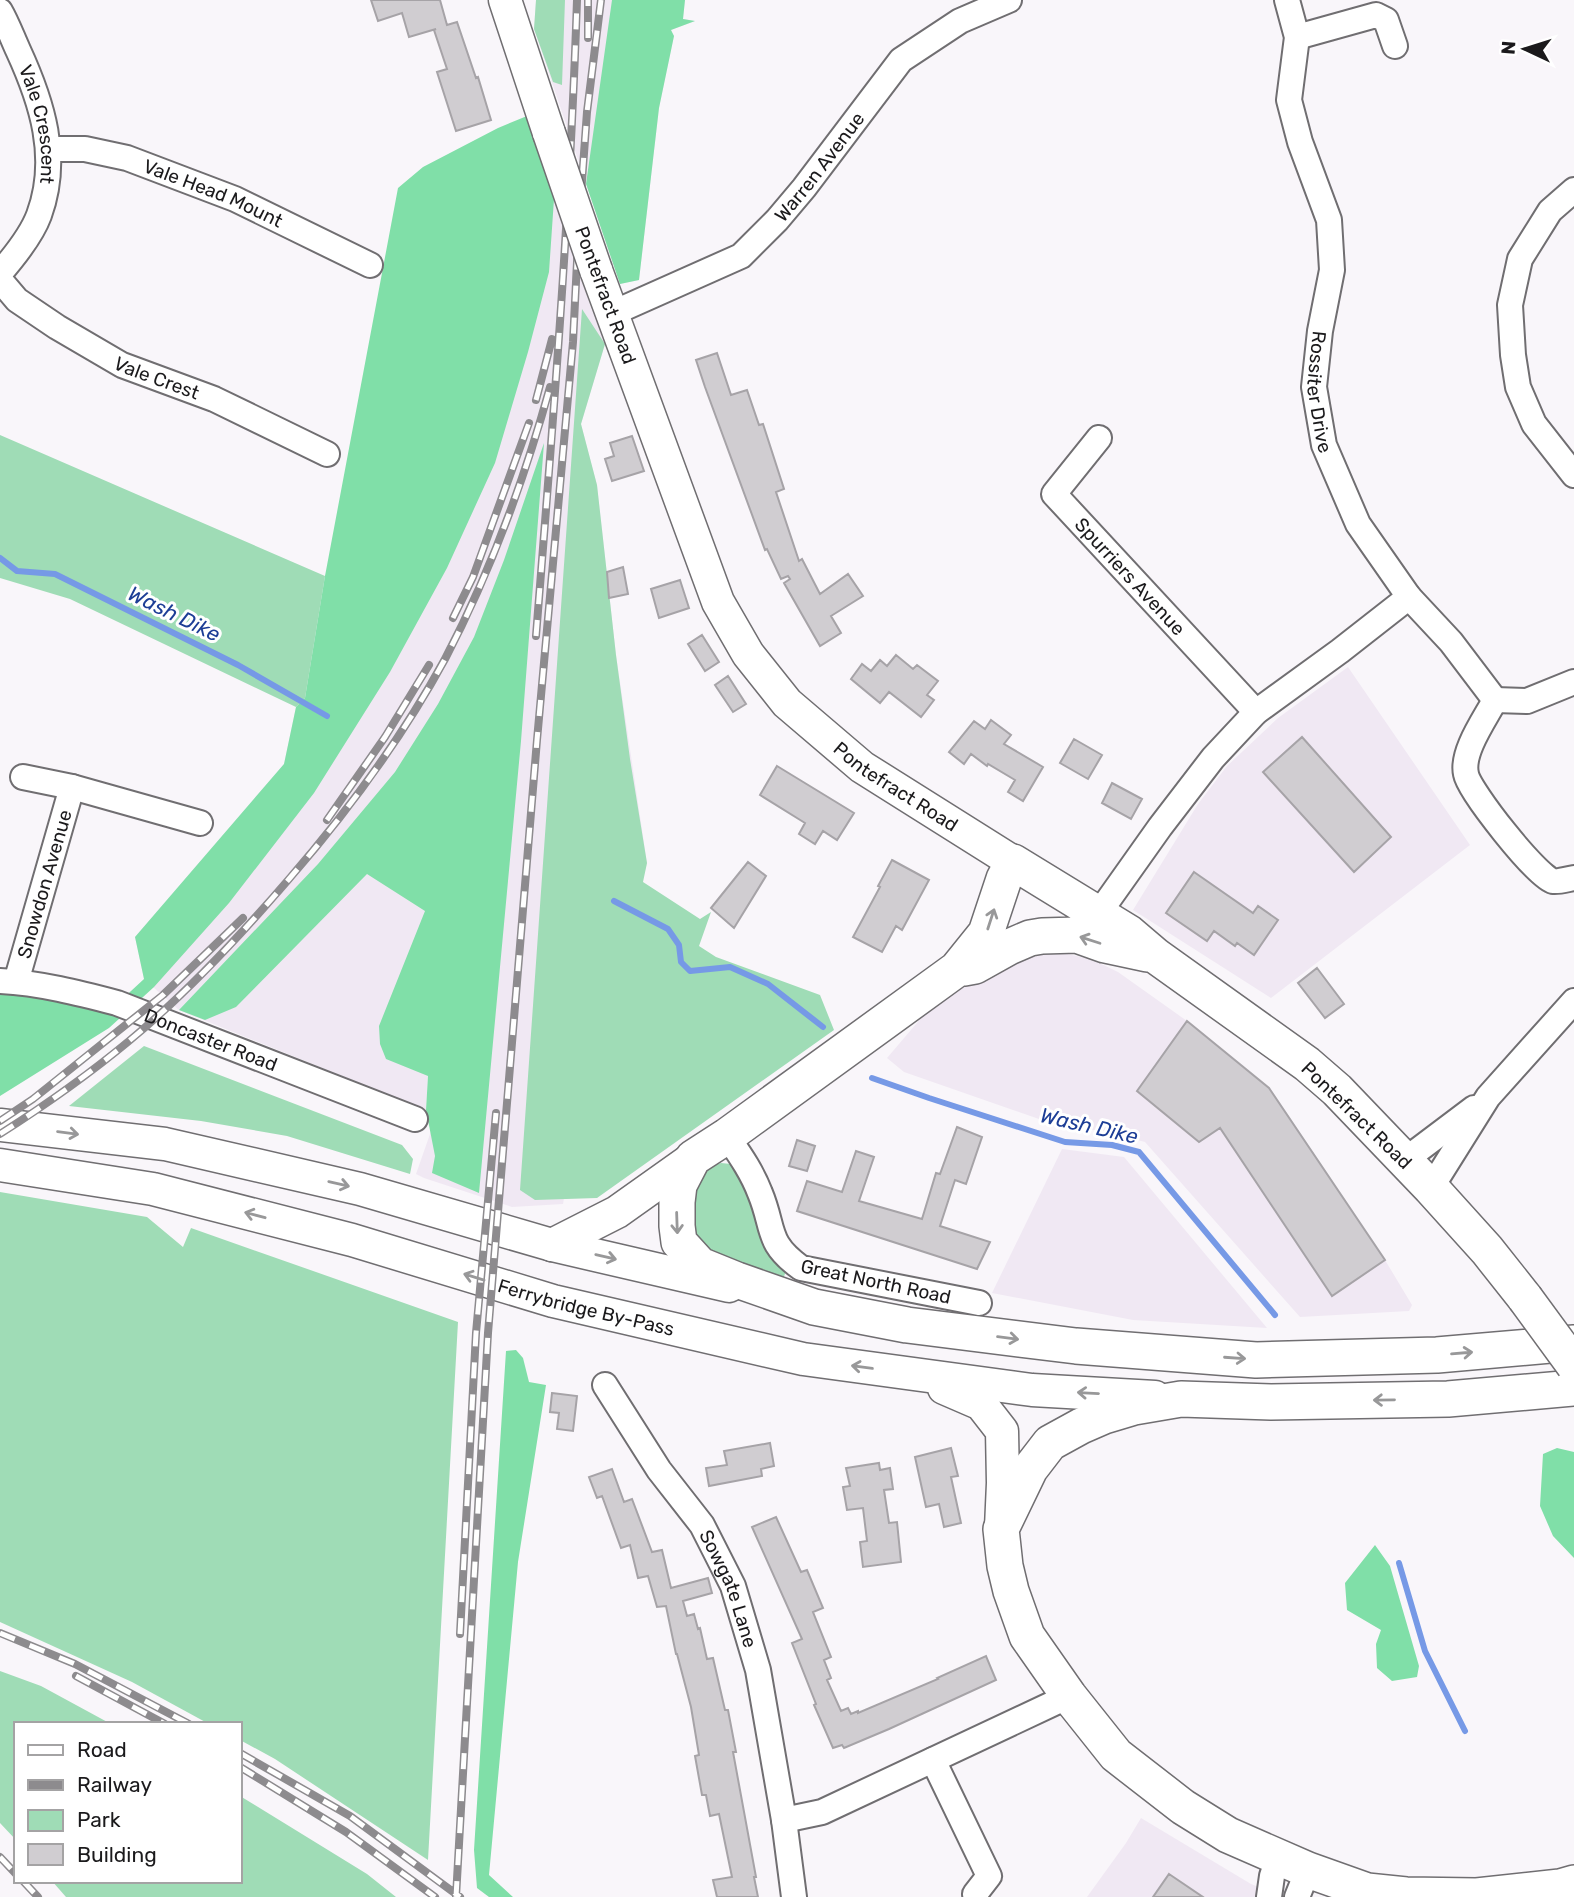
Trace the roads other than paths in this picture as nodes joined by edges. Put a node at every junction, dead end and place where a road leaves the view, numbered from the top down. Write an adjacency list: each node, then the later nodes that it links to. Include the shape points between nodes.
1 (505, 0): 12 (main road, Pontefract Road, bridge)
2 (1009, 0): 12 (street, Warren Avenue, via 960,21 901,60 804,188 741,256)
3 (1287, 0): 5 (street, Rossiter Drive)
4 (0, 11): 7 (street, Vale Crescent, via 32,79)
5 (1297, 37): 6 (street, via 1376,15 1386,20); 16 (street, Rossiter Drive, via 1289,100 1329,220 1332,270 1314,387 1324,445 1358,524)
6 (1395, 46)
7 (49, 149): 9 (street, Vale Head Mount, via 85,149 127,158 235,199); 10 (street, Vale Crescent, via 49,173 38,216)
8 (1574, 190): 15 (street, via 1550,211 1520,259 1510,305 1518,387 1534,424)
9 (370, 265)
10 (0, 273)
11 (0, 280): 14 (street, Vale Crest, via 17,300 122,365 214,399)
12 (613, 313): 23 (main road, Pontefract Road, via 718,602 748,654 787,703 862,766)
13 (1099, 438): 19 (street, Spurriers Avenue, via 1054,494)
14 (327, 454)
15 (1574, 475)
16 (1409, 597): 18 (street, Rossiter Drive); 19 (street)
17 (1574, 682): 18 (street, via 1527,701)
18 (1495, 700): 24 (street, via 1466,756 1466,774 1475,793 1537,871 1553,881)
19 (1256, 712): 26 (street, via 1205,767)
20 (23, 777): 21 (street, Snowdon Avenue)
21 (72, 787): 22 (street, Snowdon Avenue); 30 (street, Snowdon Avenue)
22 (200, 823)
23 (1013, 862): 25 (highway, Pontefract Road); 29 (highway, one-way to 23, via 986,933)
24 (1574, 878)
25 (1049, 883): 26 (highway, Pontefract Road); 27 (highway, via 1025,929)
26 (1099, 913): 28 (highway, Pontefract Road)
27 (1009, 947): 28 (highway, one-way to 27, via 1077,936 1042,936); 29 (highway, via 975,966)
28 (1156, 956): 37 (highway, Pontefract Road, via 1307,1064)
29 (957, 969): 35 (highway)
30 (8, 981): 33 (street, Doncaster Road, via 117,1003)
31 (1574, 1001): 32 (street)
32 (1488, 1097): 37 (street); 39 (street)
33 (415, 1119)
34 (0, 1125): 40 (main road, one-way to 40, via 165,1144 360,1189)
35 (727, 1136): 36 (highway); 41 (street, Great North Road, via 747,1164 772,1238 800,1268)
36 (693, 1158): 40 (main road, via 617,1212); 42 (highway, one-way to 42, via 679,1185 678,1242 700,1265)
37 (1405, 1160): 39 (highway, Pontefract Road)
38 (0, 1164): 45 (main road, Ferrybridge By-Pass, one-way to 38, via 803,1359 553,1301 352,1240 153,1189)
39 (1431, 1188): 44 (highway, Pontefract Road, bridge, via 1487,1250)
40 (552, 1245): 42 (main road, one-way to 42)
41 (979, 1303)
42 (814, 1307): 43 (highway, one-way to 43, via 907,1325 1076,1346 1256,1360 1437,1355)
43 (1574, 1343)
44 (1574, 1365)
45 (913, 1375): 48 (main road, Ferrybridge By-Pass, one-way to 45, via 1032,1390); 49 (main road, via 981,1404 1002,1430)
46 (605, 1385): 52 (street, Sowgate Lane, via 659,1470 702,1525 733,1586 758,1670)
47 (1574, 1388): 48 (highway, one-way to 48, via 1448,1399)
48 (1181, 1399): 49 (highway, via 1104,1416 1050,1443 1030,1469)
49 (1001, 1529): 50 (highway, via 1011,1591 1027,1636)
50 (1069, 1696): 51 (street); 53 (highway, via 1116,1755 1183,1807)
51 (933, 1760): 52 (street, via 822,1812); 55 (street, via 989,1875)
52 (784, 1820): 56 (street, Sowgate Lane)
53 (1294, 1875): 54 (highway, via 1406,1895 1477,1896); 57 (street, via 1272,1876)
54 (1574, 1883)
55 (974, 1896)
56 (794, 1897)
57 (1269, 1897)

